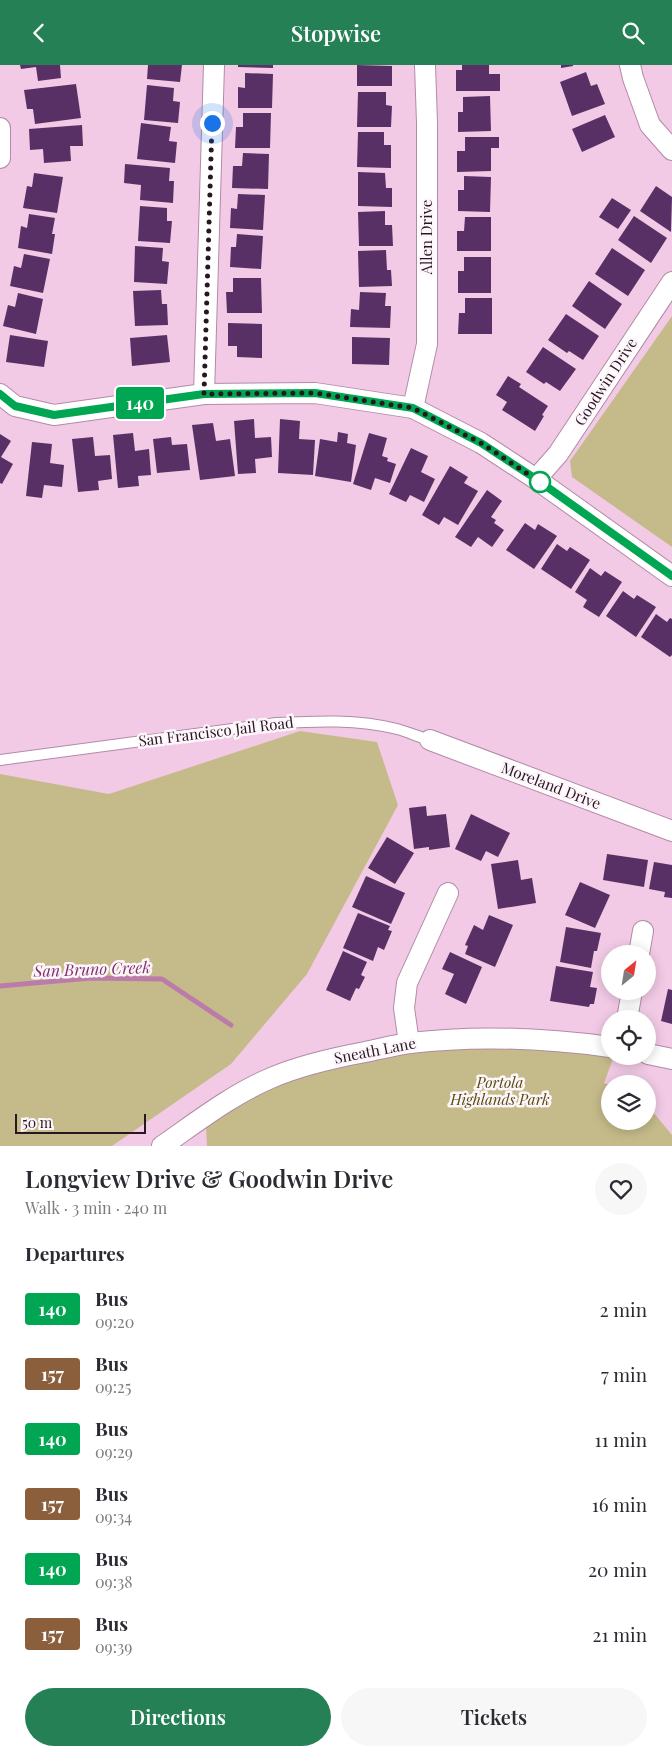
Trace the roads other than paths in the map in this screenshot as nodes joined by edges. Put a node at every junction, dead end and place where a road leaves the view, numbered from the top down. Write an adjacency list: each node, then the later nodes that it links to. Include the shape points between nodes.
1 (214, 65): 9 (street)
2 (425, 65): 10 (street, Allen Drive, via 427,343)
3 (630, 65): 5 (street, via 650,125)
4 (0, 128): 6 (street)
5 (672, 150)
6 (0, 158)
7 (672, 281): 11 (street, Goodwin Drive, via 558,454)
8 (0, 394): 9 (street, via 15,406 54,415)
9 (204, 394): 10 (street, via 315,393)
10 (413, 408): 11 (street, via 481,443)
11 (536, 479): 12 (street)
12 (672, 576)
13 (430, 740): 14 (lane, San Francisco Jail Road, via 358,722 320,720); 15 (street, Moreland Drive)
14 (0, 760)
15 (672, 831)
16 (448, 893): 19 (street, via 407,983 404,1008)
17 (643, 931): 18 (street)
18 (641, 945)
19 (410, 1043): 20 (street, Sneath Lane, via 519,1038); 23 (street, Sneath Lane, via 314,1063 271,1078 233,1097)
20 (601, 1046)
21 (656, 1056): 22 (street)
22 (672, 1059)
23 (162, 1146)

